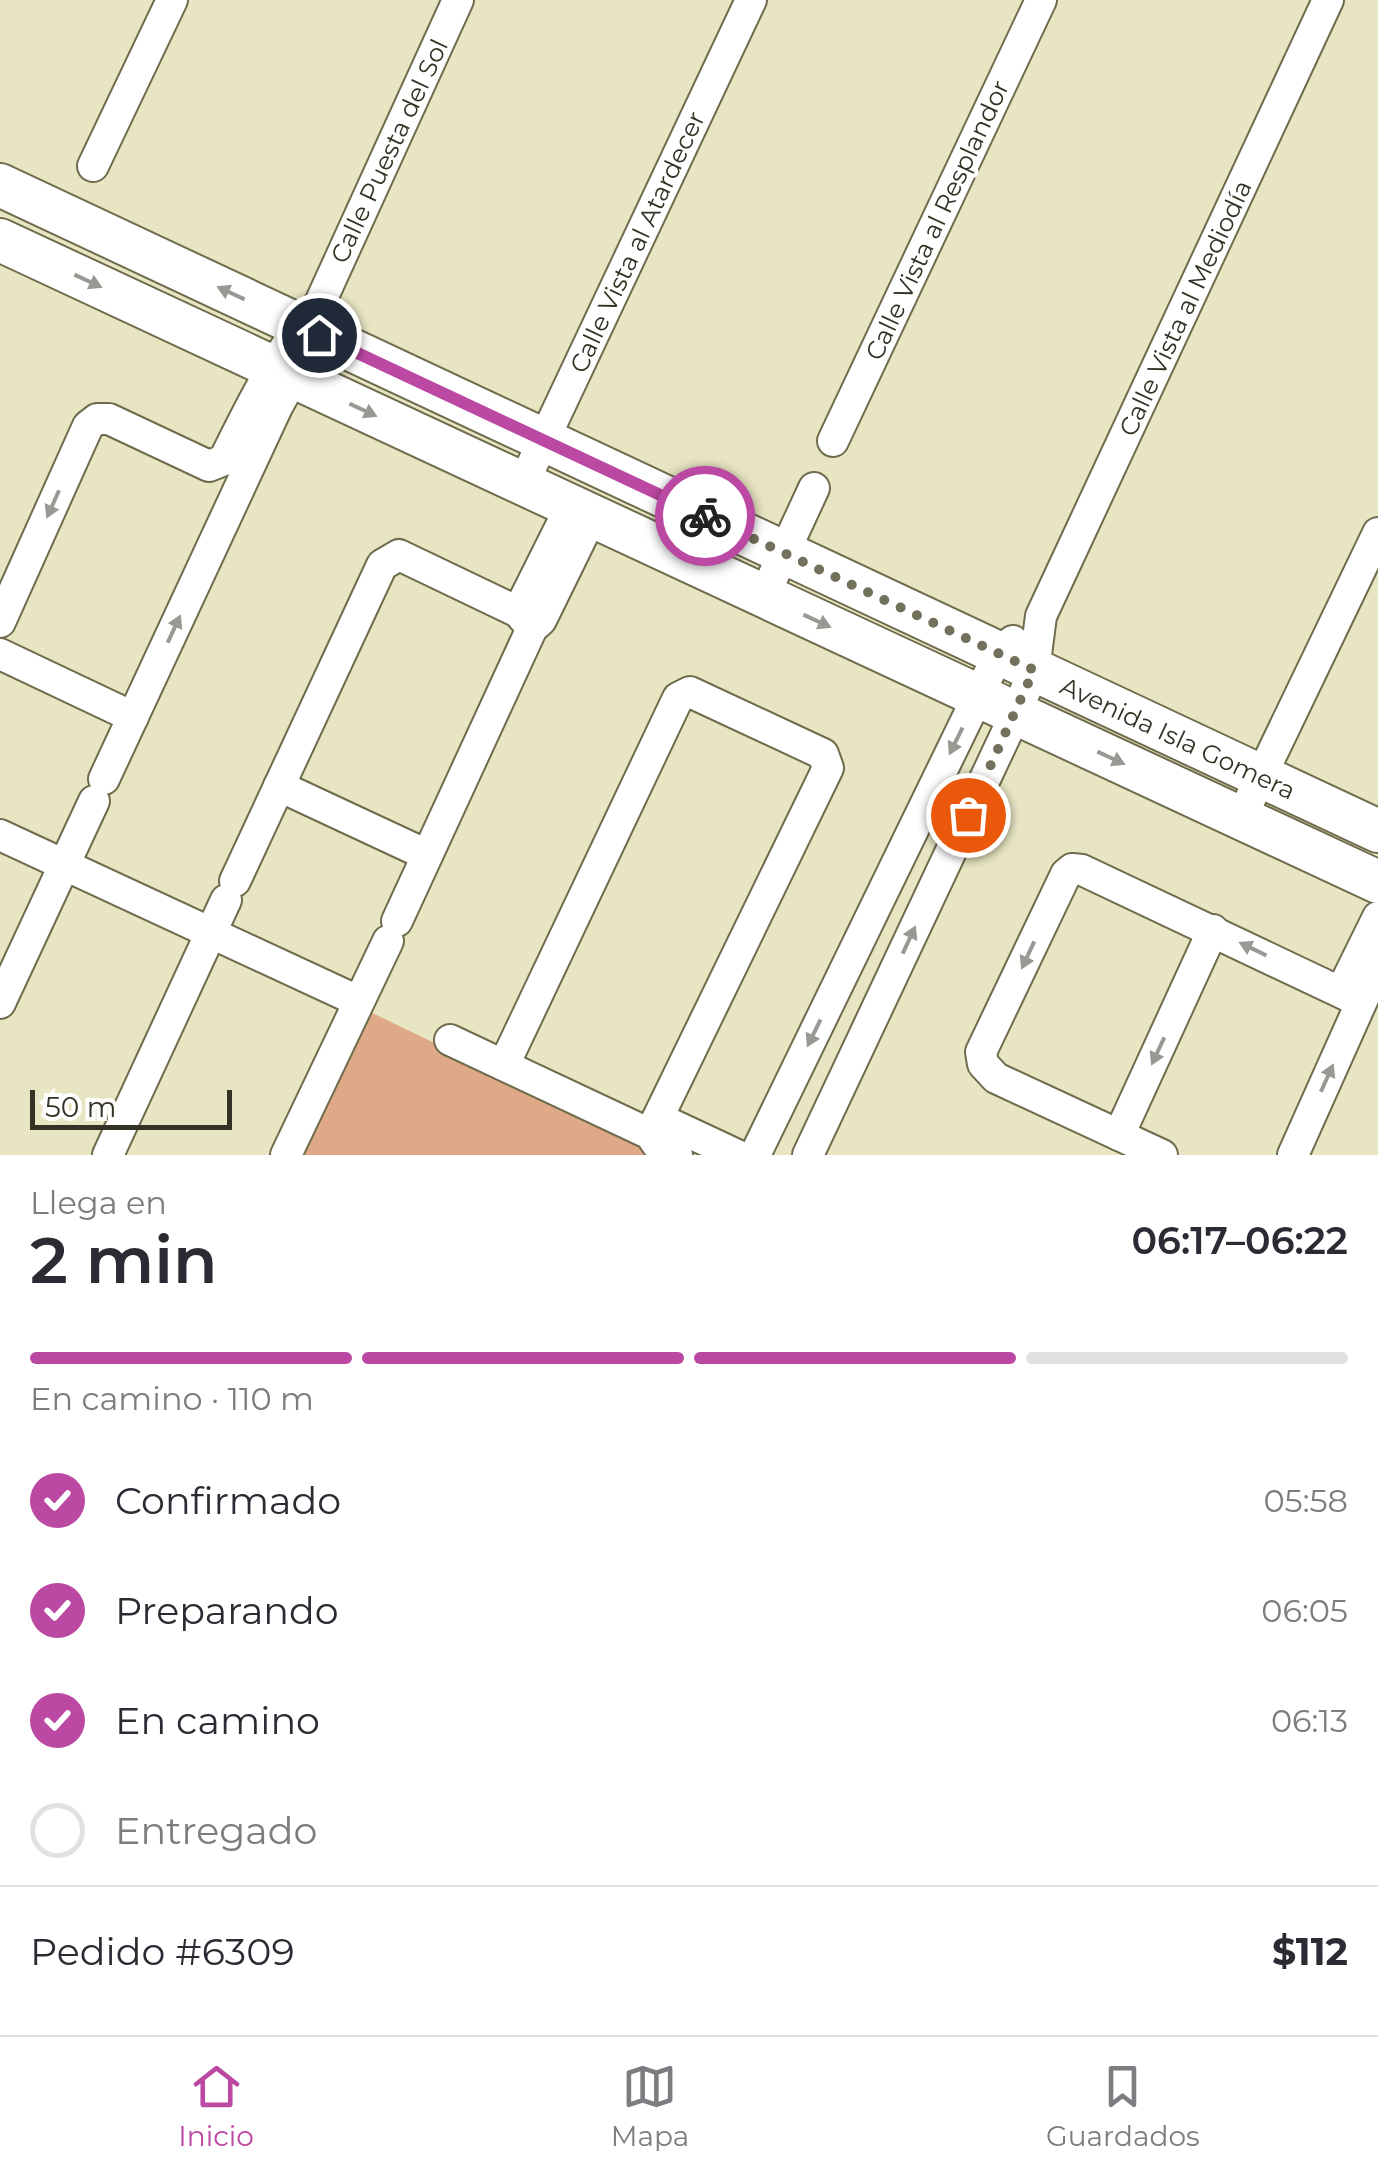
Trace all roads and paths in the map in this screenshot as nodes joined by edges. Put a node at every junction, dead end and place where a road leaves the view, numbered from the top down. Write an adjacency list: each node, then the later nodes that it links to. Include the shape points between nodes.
1 (172, 0): 6 (street)
2 (458, 0): 9 (street, Calle Puesta del Sol)
3 (750, 0): 11 (street, Calle Vista al Atardecer)
4 (1041, 0): 12 (street, Calle Vista al Resplandor)
5 (1328, 0): 22 (street, Calle Vista al Mediodía)
6 (93, 166)
7 (0, 185): 9 (street, Avenida Isla Gomera, one-way to 7)
8 (0, 240): 10 (street, Avenida Isla Gomera, one-way to 10)
9 (313, 321): 10 (street, Calle Puesta del Sol); 11 (street, Avenida Isla Gomera)
10 (284, 373): 13 (street, Avenida Isla Gomera, one-way to 13); 20 (street, one-way to 20, via 254,399 224,460 209,466 97,418); 24 (street, one-way to 10)
11 (544, 440): 13 (street, Calle Vista al Atardecer); 17 (street, Avenida Isla Gomera)
12 (833, 441)
13 (523, 484): 15 (street, Avenida Isla Gomera)
14 (814, 488): 17 (street)
15 (581, 511): 18 (street, Avenida Isla Gomera); 19 (street)
16 (1378, 533): 25 (street)
17 (784, 553): 18 (street); 22 (street, Avenida Isla Gomera)
18 (764, 596): 23 (street, Avenida Isla Gomera, one-way to 23)
19 (530, 620): 26 (street, via 399,556 390,558); 30 (street)
20 (0, 622)
21 (0, 654): 24 (street)
22 (1016, 662): 23 (street, Calle Vista al Mediodía); 25 (street, Avenida Isla Gomera)
23 (997, 705): 27 (street, Avenida Isla Gomera, one-way to 27); 48 (street, one-way to 48); 49 (street, one-way to 23)
24 (133, 717): 31 (street)
25 (1260, 776): 27 (street); 28 (street, Avenida Isla Gomera)
26 (279, 786): 30 (street); 35 (street)
27 (1241, 818): 32 (street, Avenida Isla Gomera)
28 (1378, 832)
29 (0, 835): 31 (street)
30 (427, 856): 38 (street)
31 (64, 865): 35 (street); 39 (street)
32 (1378, 882)
33 (1378, 917): 37 (street)
34 (1214, 930): 37 (street, one-way to 34); 43 (street, one-way to 43); 43 (street, one-way to 43, via 1072,869 982,1052 996,1078)
35 (211, 933): 38 (street); 44 (street)
36 (1378, 965): 37 (street)
37 (1351, 997): 51 (street, one-way to 37)
38 (358, 1001): 45 (street)
39 (0, 1003)
40 (450, 1040): 41 (street)
41 (504, 1065): 42 (street); 42 (street, via 678,698 690,692 823,754 828,768)
42 (654, 1126): 46 (street, via 659,1147); 47 (street)
43 (1119, 1135): 50 (street)
44 (108, 1155)
45 (286, 1155)
46 (677, 1155)
47 (737, 1155)
48 (755, 1155)
49 (808, 1155)
50 (1162, 1155)
51 (1293, 1155)

